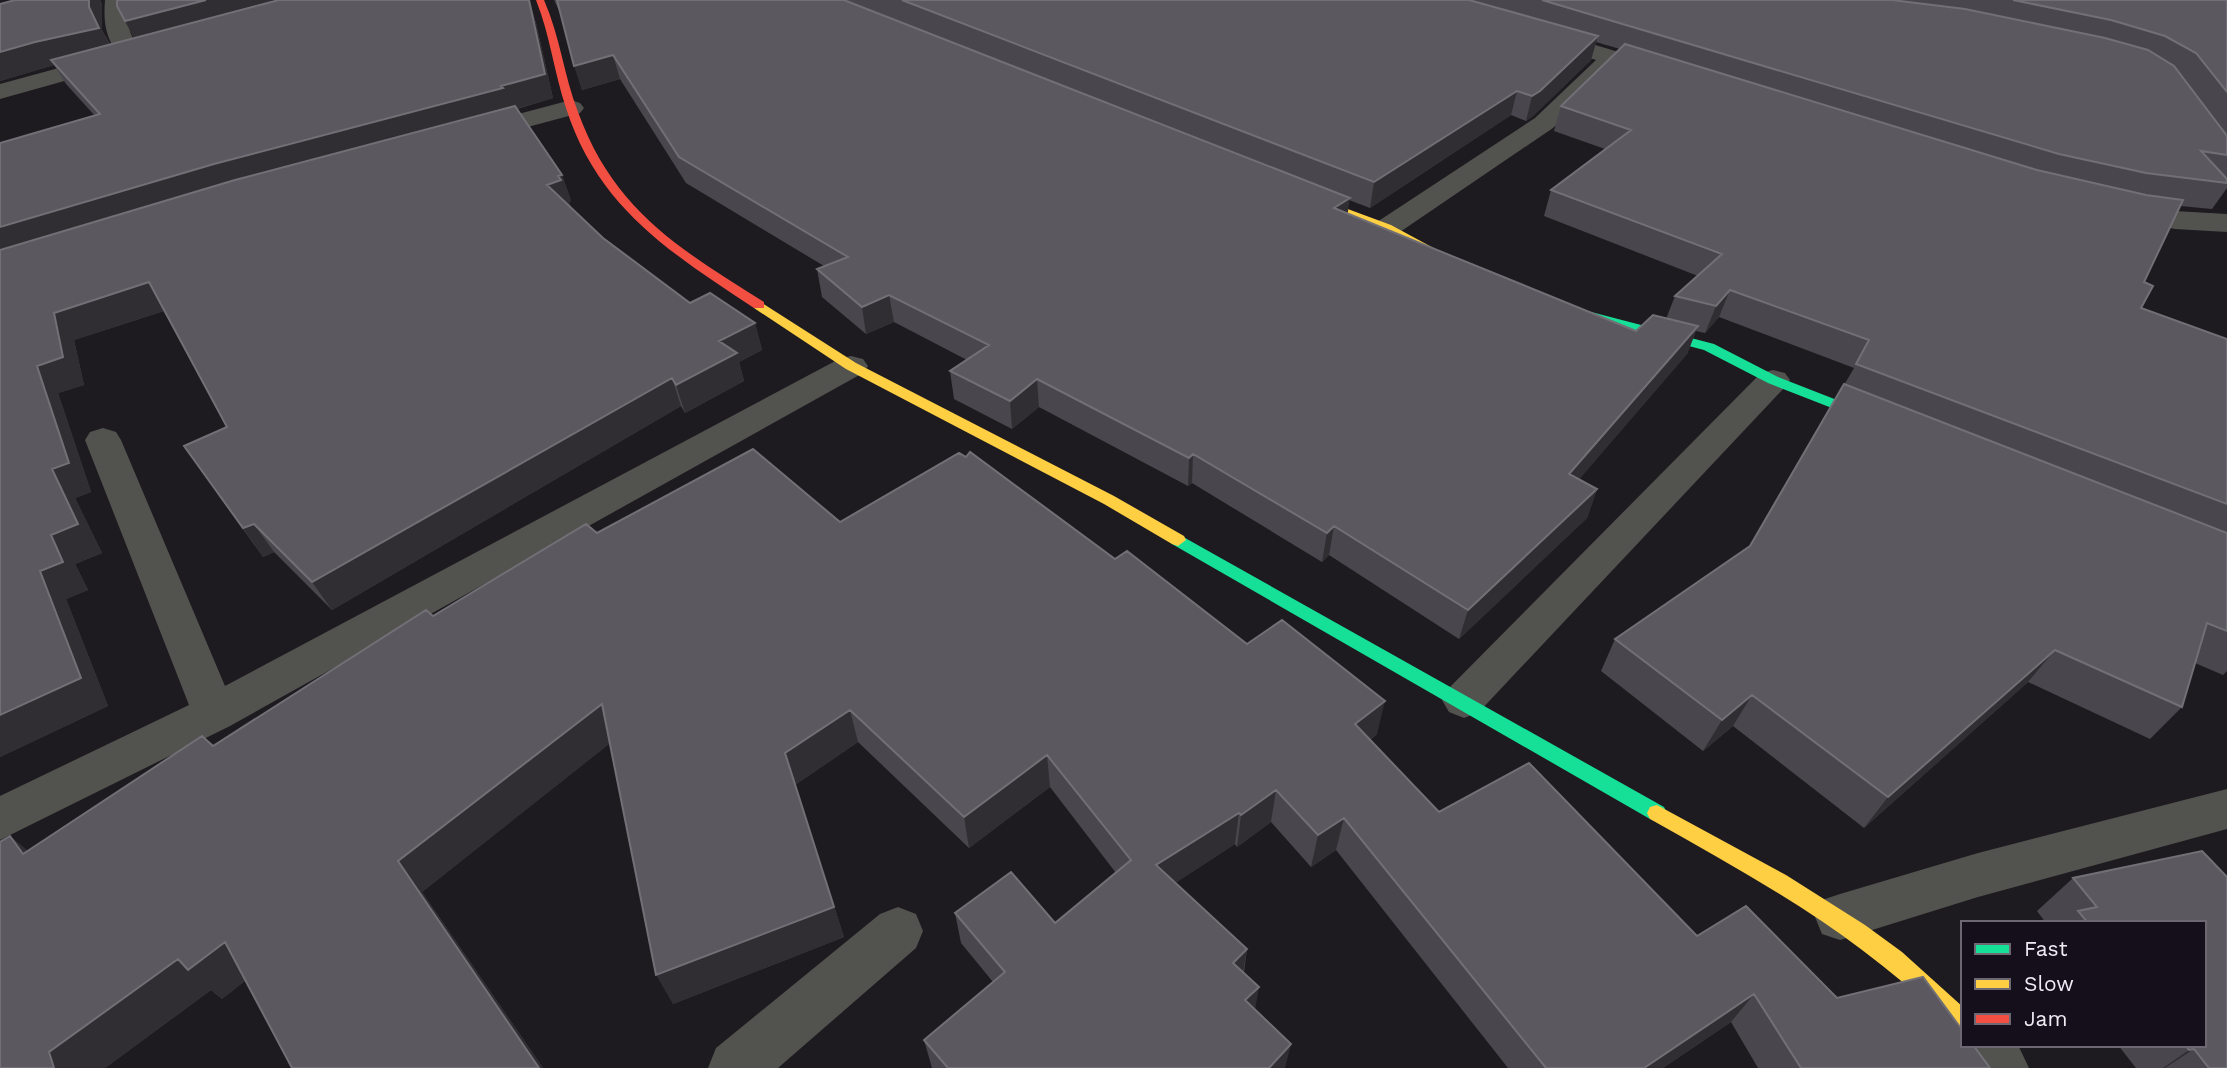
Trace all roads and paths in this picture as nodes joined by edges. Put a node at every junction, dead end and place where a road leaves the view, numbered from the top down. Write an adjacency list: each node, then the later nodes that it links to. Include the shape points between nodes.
1 (116, 0): 5 (street, via 114,30)
2 (540, 0): 9 (street, via 550,22)
3 (1518, 29): 6 (street)
4 (157, 48): 5 (street)
5 (131, 55): 8 (street)
6 (1611, 58): 7 (street); 14 (street, via 1544,123)
7 (1688, 80)
8 (0, 92)
9 (571, 108): 10 (street); 17 (street, via 599,170 636,217 703,268)
10 (455, 139)
11 (1287, 189): 14 (street)
12 (2092, 205): 13 (street, via 2175,220)
13 (2227, 223)
14 (1387, 228): 15 (street)
15 (1456, 263)
16 (1553, 303): 18 (street, via 1709,347)
17 (852, 366): 21 (street, via 1109,500); 22 (street)
18 (1773, 380): 19 (street); 21 (street)
19 (1893, 427)
20 (103, 440): 22 (street)
21 (1464, 700): 25 (street)
22 (214, 712): 24 (street)
23 (2227, 809): 25 (street)
24 (0, 819)
25 (1840, 917): 27 (street, via 1934,991)
26 (898, 931): 29 (street)
27 (1961, 1021)
28 (1984, 1047): 30 (street)
29 (736, 1068)
30 (2001, 1068)

